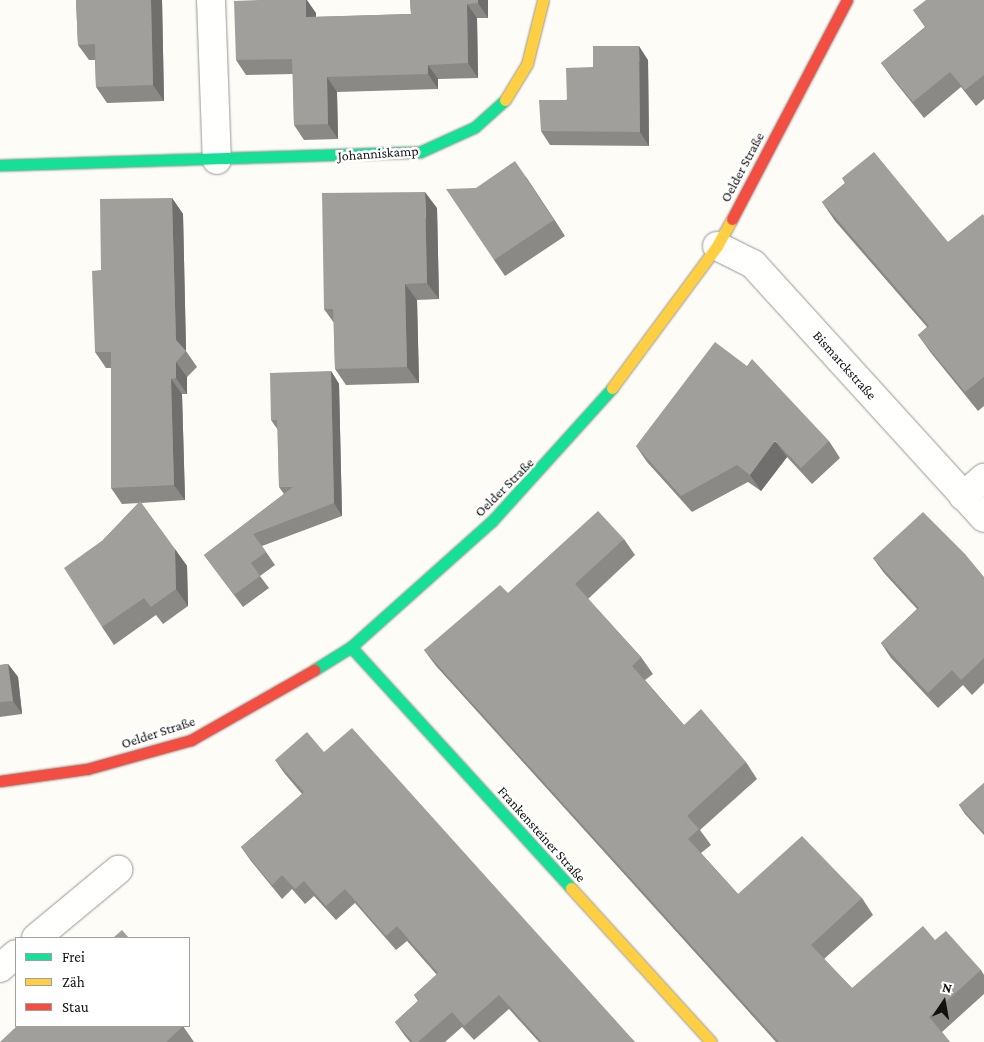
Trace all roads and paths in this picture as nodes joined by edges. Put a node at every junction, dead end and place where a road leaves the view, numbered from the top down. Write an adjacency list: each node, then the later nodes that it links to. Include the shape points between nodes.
1 (212, 0): 4 (street)
2 (544, 0): 4 (street, Johanniskamp, via 527,64 507,98 475,127 420,152)
3 (847, 0): 6 (street, Oelder Straße)
4 (217, 160): 5 (street, Johanniskamp)
5 (0, 165)
6 (717, 246): 8 (street, Bismarckstraße, via 754,264); 10 (street, Oelder Straße, via 610,391 553,459 492,521)
7 (984, 478): 8 (street)
8 (963, 496): 9 (street, Bismarckstraße)
9 (984, 518)
10 (351, 647): 11 (street, Oelder Straße, via 240,716 191,740 87,770); 16 (street, Frankensteiner Straße)
11 (0, 781)
12 (118, 870): 13 (street)
13 (37, 937)
14 (15, 955): 15 (street)
15 (0, 968)
16 (711, 1042)

